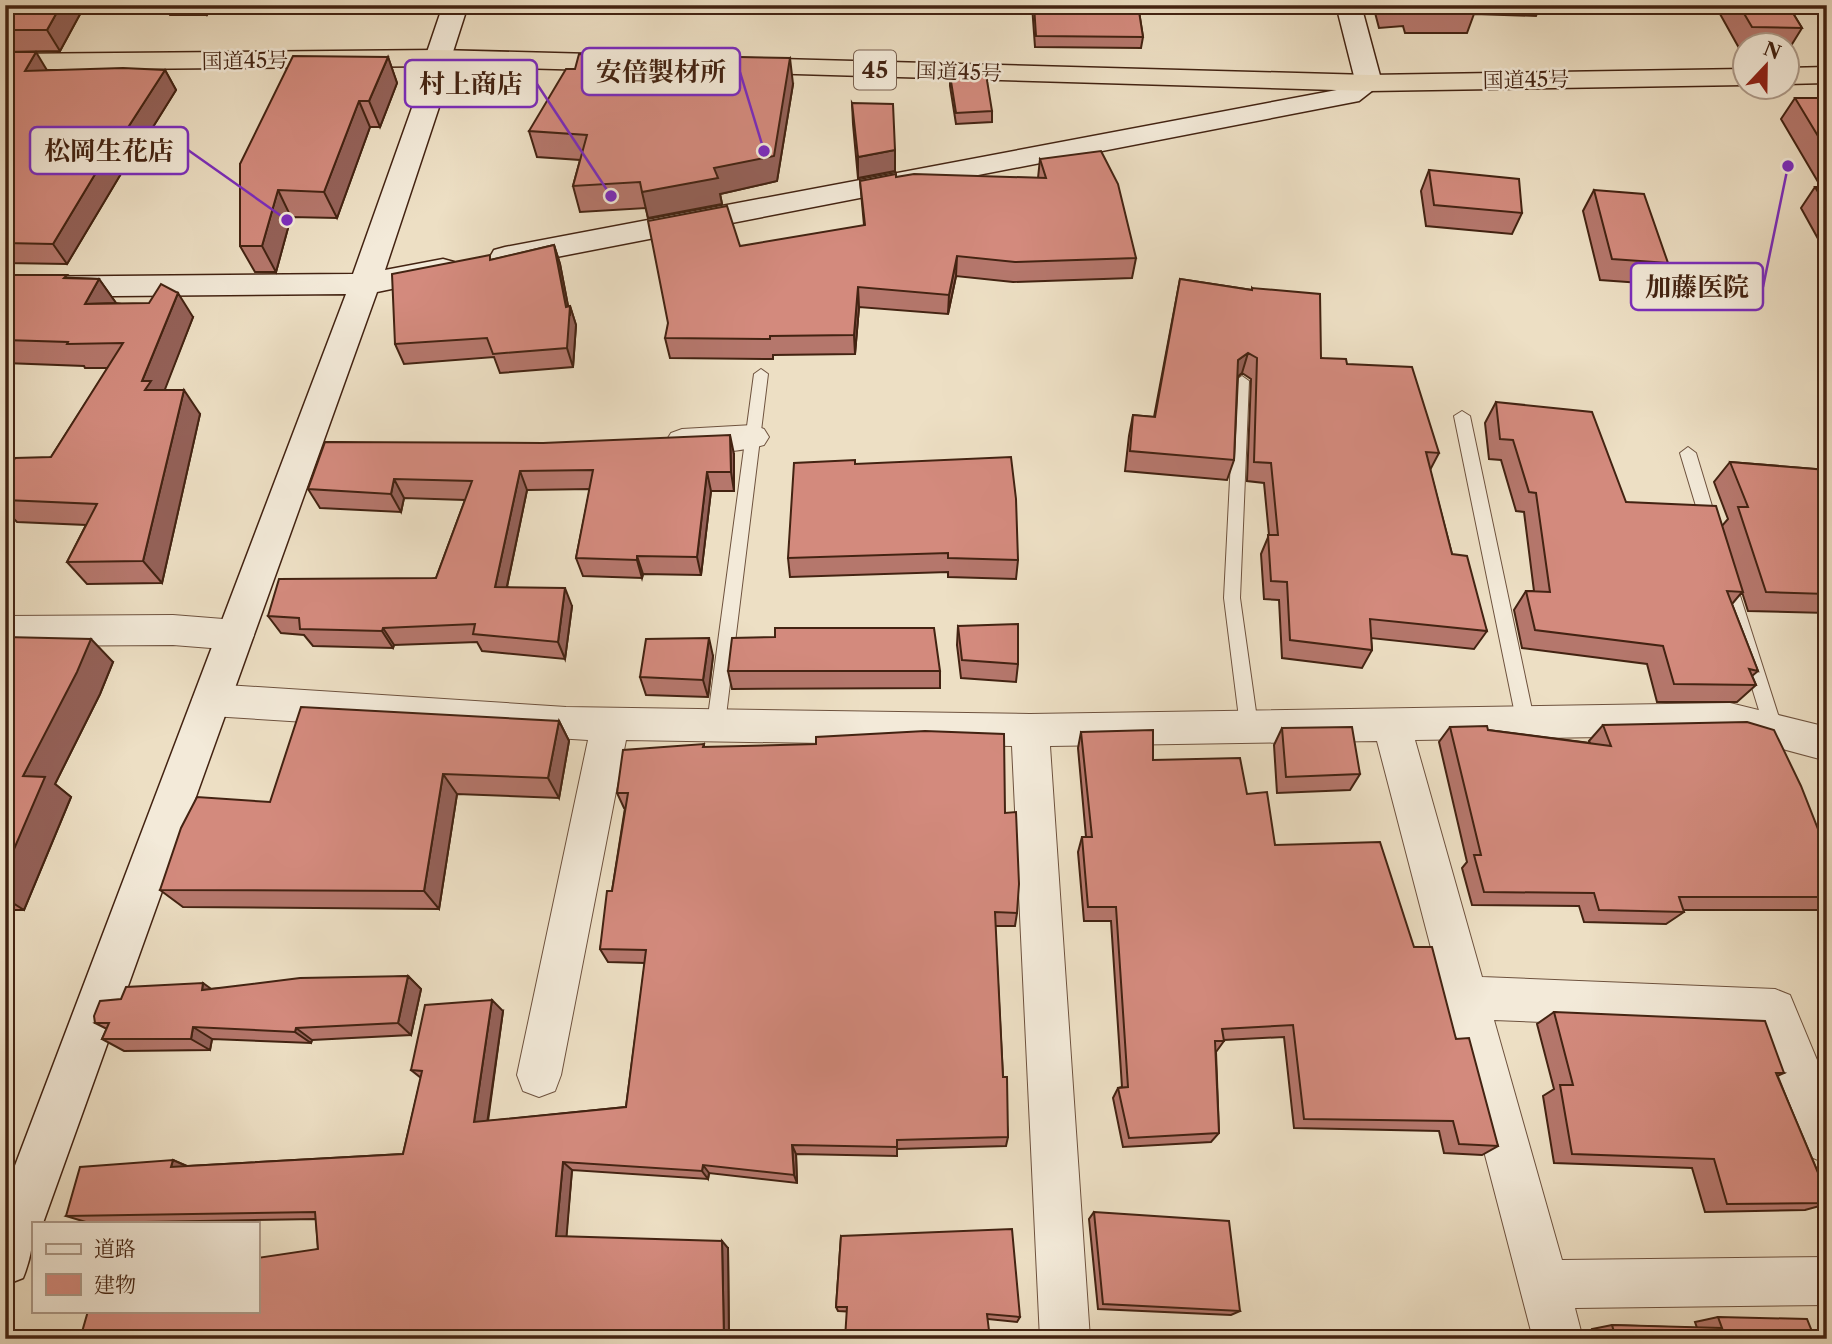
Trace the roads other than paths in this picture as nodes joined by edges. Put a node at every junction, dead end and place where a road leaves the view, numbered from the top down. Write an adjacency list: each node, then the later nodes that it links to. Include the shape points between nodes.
1 (456, 5): 3 (street)
2 (1348, 5): 10 (street)
3 (438, 58): 4 (highway, 国道45号); 5 (highway, 国道45号); 11 (street, via 437,74)
4 (5, 62)
5 (652, 64)
6 (708, 65): 10 (highway, 国道45号 / 45)
7 (1827, 75): 8 (highway)
8 (1800, 76)
9 (1730, 77): 10 (highway, 国道45号 / 45)
10 (1370, 83): 11 (street, via 1350,95)
11 (365, 284): 12 (street); 20 (street, via 320,446)
12 (5, 287)
13 (761, 374): 16 (lane)
14 (1242, 381): 25 (lane, via 1232,598)
15 (1462, 416): 24 (lane)
16 (753, 437): 17 (street); 23 (lane)
17 (658, 442)
18 (1688, 453): 28 (lane)
19 (5, 631): 20 (street, via 173,630)
20 (236, 635): 21 (street)
21 (211, 699): 22 (street); 33 (street)
22 (610, 724): 23 (street); 31 (street)
23 (716, 724): 27 (street)
24 (1526, 724): 26 (street); 28 (street, via 1730,719)
25 (1249, 726): 26 (street); 27 (street)
26 (1392, 726): 30 (street)
27 (1030, 730): 36 (street)
28 (1774, 730): 29 (street)
29 (1827, 744)
30 (1465, 998): 32 (street, via 1775,1010); 35 (street)
31 (539, 1075)
32 (1827, 1141)
33 (5, 1259)
34 (1827, 1281): 35 (street)
35 (1545, 1284): 37 (street)
36 (1065, 1339)
37 (1558, 1339)

